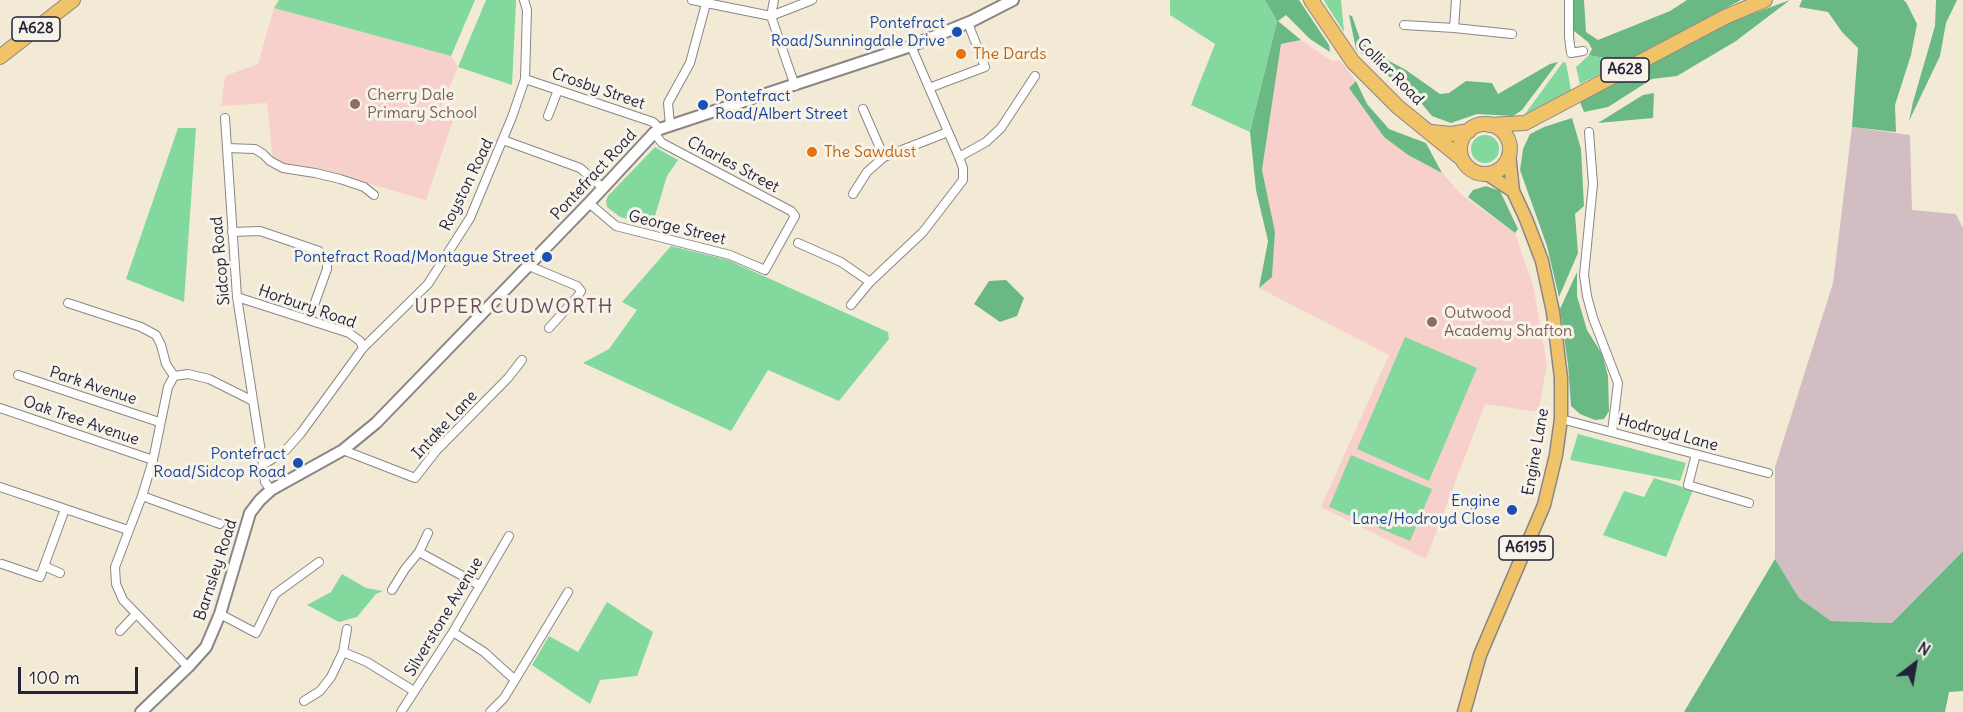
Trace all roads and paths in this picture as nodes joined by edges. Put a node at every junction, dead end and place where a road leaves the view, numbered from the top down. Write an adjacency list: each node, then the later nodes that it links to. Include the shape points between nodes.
1 (73, 0): 19 (highway, A628)
2 (524, 0): 21 (street, Royston Road)
3 (692, 0): 11 (street)
4 (774, 0): 12 (street)
5 (812, 0): 12 (street)
6 (1013, 0): 13 (street, Pontefract Road)
7 (1311, 0): 33 (highway, Collier Road, via 1353,62 1398,107)
8 (1455, 0): 15 (street)
9 (1569, 0): 18 (street, via 1571,53)
10 (1765, 0): 28 (highway, A628, via 1725,17)
11 (706, 2): 12 (street); 30 (street, via 693,56 668,103)
12 (771, 16): 22 (street)
13 (968, 23): 17 (street, Pontefract Road); 23 (street, via 985,67)
14 (1404, 25): 15 (street)
15 (1454, 28): 16 (street)
16 (1512, 34)
17 (911, 46): 22 (street, Pontefract Road); 23 (street)
18 (1583, 51)
19 (0, 57)
20 (1035, 76): 39 (street, via 1001,128)
21 (525, 79): 24 (street, Crosby Street); 35 (street, Royston Road)
22 (795, 86): 30 (street, Pontefract Road)
23 (929, 88): 32 (street)
24 (558, 90): 26 (street); 30 (street, Crosby Street, via 653,122)
25 (863, 109): 38 (street)
26 (548, 116)
27 (225, 118): 36 (street, Sidcop Road)
28 (1525, 123): 29 (highway, A628); 37 (highway)
29 (1489, 125): 31 (highway, A628); 37 (highway, via 1501,131 1509,142)
30 (661, 129): 42 (street, Pontefract Road); 50 (street, Charles Street, via 663,143 795,216)
31 (1468, 131): 33 (highway, A628); 40 (highway, via 1461,144)
32 (948, 132): 38 (street); 39 (street)
33 (1431, 132): 40 (highway, Collier Road)
34 (1589, 132): 65 (street, via 1593,184 1584,275 1593,318 1618,383)
35 (503, 140): 42 (street, via 580,168); 57 (street, Royston Road, via 470,218 428,284)
36 (227, 148): 45 (street, via 255,150 283,168 340,179); 47 (street, Sidcop Road)
37 (1509, 152): 41 (highway, via 1504,165); 43 (main road, Engine Lane / A6195)
38 (884, 157): 44 (street, via 867,172)
39 (959, 157): 51 (street, via 963,180 922,232)
40 (1462, 159): 41 (highway, via 1473,171)
41 (1487, 174): 43 (main road)
42 (603, 188): 46 (street, Pontefract Road)
43 (1513, 190): 63 (main road, Engine Lane / A6195, via 1542,261 1553,312 1561,378)
44 (853, 194)
45 (374, 195)
46 (589, 204): 49 (street, Pontefract Road); 50 (street, George Street, via 616,226 730,255)
47 (232, 232): 52 (street, Sidcop Road); 55 (street, via 260,231 319,250 327,258 327,269)
48 (798, 243): 51 (street, via 841,262)
49 (529, 266): 56 (street, via 581,291); 66 (street, Pontefract Road, via 376,423)
50 (765, 270)
51 (870, 282): 54 (street)
52 (237, 297): 55 (street, Horbury Road); 61 (street, Sidcop Road)
53 (68, 303): 60 (street, via 156,335)
54 (852, 305)
55 (309, 319): 57 (street, Horbury Road, via 349,333)
56 (549, 328)
57 (363, 348): 69 (street, Royston Road, via 301,433 286,450)
58 (522, 360): 66 (street, Intake Lane, via 415,478)
59 (18, 375): 64 (street, Park Avenue)
60 (174, 376): 61 (street, via 188,374 209,379); 64 (street)
61 (253, 401): 69 (street, Sidcop Road)
62 (0, 408): 68 (street, Oak Tree Avenue)
63 (1561, 419): 65 (street, Hodroyd Lane); 101 (main road, Engine Lane / A6195, via 1544,505 1480,655)
64 (159, 422): 68 (street)
65 (1612, 432): 67 (street, Hodroyd Lane)
66 (343, 450): 72 (street, Pontefract Road)
67 (1696, 454): 70 (street, Hodroyd Lane); 74 (street, via 1688,485)
68 (153, 460): 73 (street)
69 (263, 465): 72 (street)
70 (1768, 473)
71 (0, 486): 75 (street)
72 (271, 490): 89 (street, Barnsley Road, via 250,513)
73 (142, 496): 76 (street); 77 (street)
74 (1749, 503)
75 (65, 509): 77 (street); 83 (street)
76 (220, 524)
77 (128, 530): 88 (street, via 115,567 116,584 123,600)
78 (428, 533): 80 (street)
79 (509, 536): 85 (street, Silverstone Avenue)
80 (419, 552): 85 (street); 86 (street)
81 (319, 562): 89 (street, via 275,594 256,633)
82 (2, 564): 83 (street, via 40,577)
83 (44, 566): 84 (street)
84 (60, 573)
85 (479, 585): 92 (street, Silverstone Avenue)
86 (392, 590)
87 (568, 592): 95 (street)
88 (136, 614): 91 (street); 94 (street)
89 (220, 614): 94 (street, Barnsley Road, via 206,647)
90 (347, 628): 93 (street)
91 (120, 631)
92 (453, 632): 95 (street, via 484,652); 96 (street, Silverstone Avenue)
93 (343, 652): 96 (street, via 367,662); 97 (street, via 320,691)
94 (188, 667): 98 (street, Barnsley Road)
95 (515, 680): 100 (street)
96 (414, 692): 99 (street, Silverstone Avenue)
97 (304, 701)
98 (141, 712)
99 (400, 712)
100 (490, 712)
101 (1464, 712)

